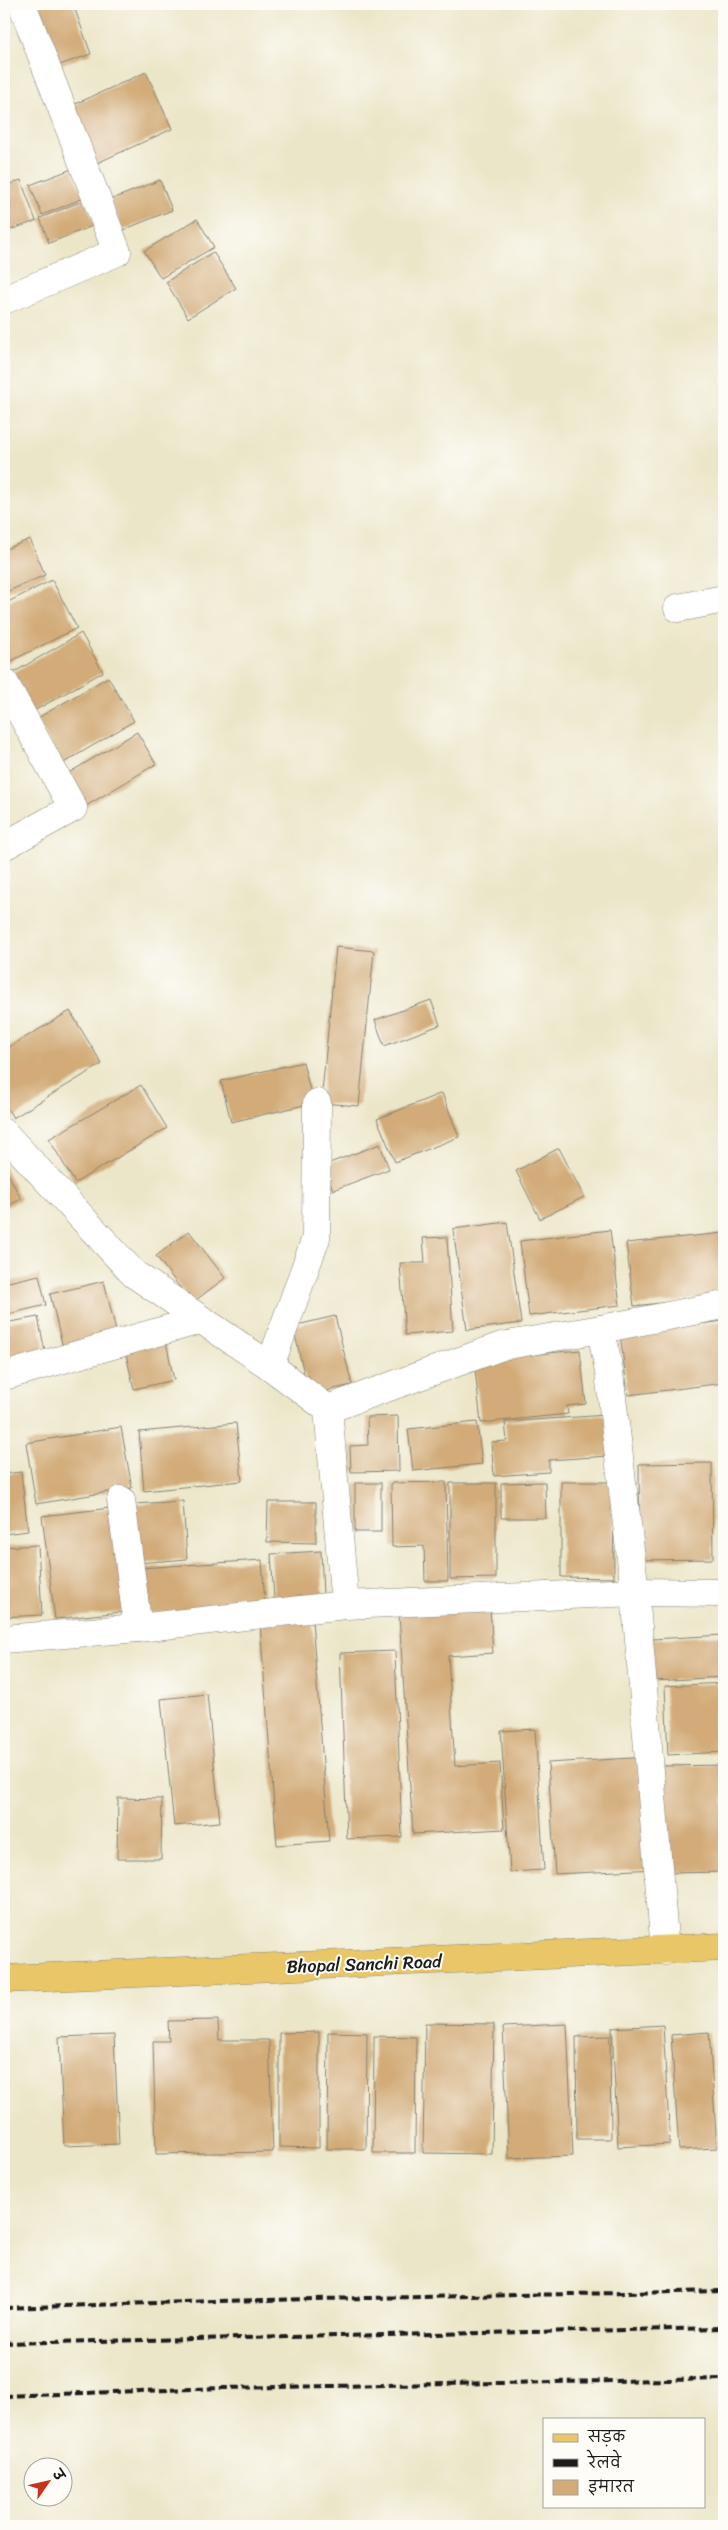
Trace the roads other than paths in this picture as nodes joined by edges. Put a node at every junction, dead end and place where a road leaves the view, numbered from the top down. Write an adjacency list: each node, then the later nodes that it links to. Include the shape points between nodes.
1 (17, 10): 2 (street, via 117,252)
2 (4, 300)
3 (724, 599): 4 (street)
4 (678, 608)
5 (4, 682): 6 (street, via 73,808)
6 (4, 846)
7 (317, 1103): 12 (street, via 316,1238)
8 (4, 1133): 10 (street, via 134,1274)
9 (724, 1305): 11 (street)
10 (200, 1320): 12 (street); 13 (street)
11 (602, 1329): 14 (street, via 502,1346); 16 (street)
12 (270, 1366): 14 (street)
13 (4, 1376)
14 (328, 1409): 18 (street)
15 (122, 1500): 19 (street)
16 (635, 1592): 17 (street); 18 (street); 22 (street)
17 (724, 1593)
18 (344, 1605): 19 (street)
19 (138, 1628): 20 (street)
20 (4, 1639)
21 (724, 1947): 22 (main road, Bhopal Sanchi Road)
22 (665, 1951): 23 (main road, Bhopal Sanchi Road)
23 (4, 1979)

